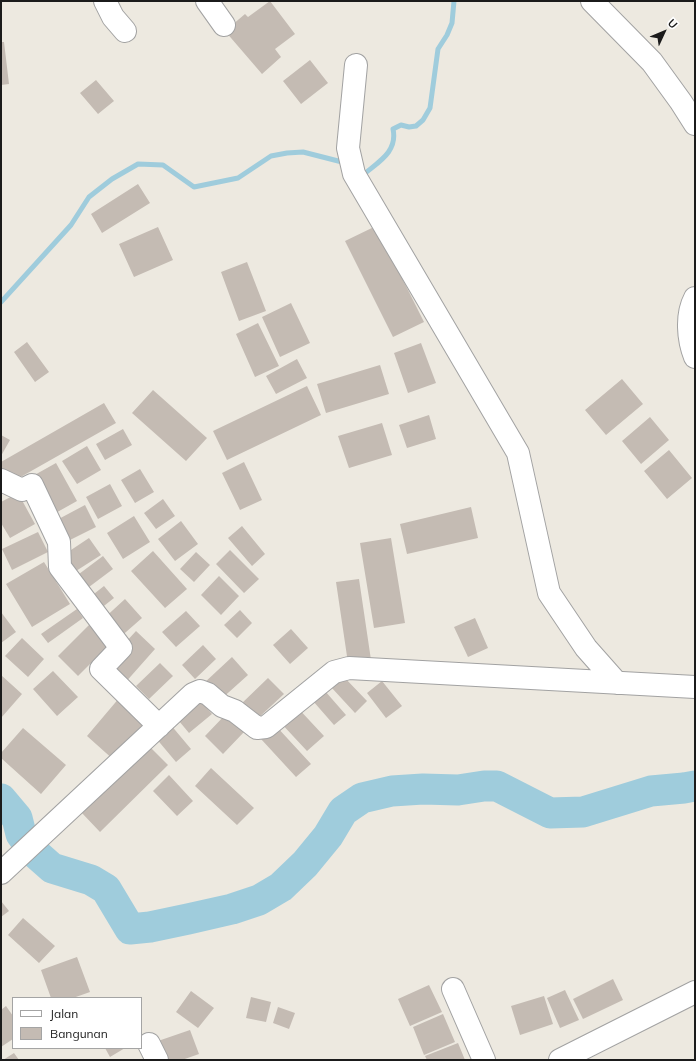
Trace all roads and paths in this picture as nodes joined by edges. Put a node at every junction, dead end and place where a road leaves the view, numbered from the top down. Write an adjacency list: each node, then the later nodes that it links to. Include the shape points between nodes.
1 (105, 1): 5 (street)
2 (207, 1): 4 (street)
3 (592, 1): 7 (street, via 652,62)
4 (224, 25)
5 (126, 31)
6 (356, 65): 11 (street, via 348,148 354,174 518,453 549,593 586,648)
7 (695, 124)
8 (695, 298): 9 (street, via 689,326 691,347)
9 (695, 357)
10 (1, 480): 13 (street, via 22,490 32,485 59,542 60,567 121,648 101,670)
11 (617, 683): 12 (street); 13 (street, via 349,668 334,672 266,727 258,728 200,691 193,694)
12 (695, 687)
13 (159, 726): 14 (street)
14 (3, 871)
15 (453, 989): 17 (street)
16 (695, 992): 18 (street)
17 (484, 1060)
18 (560, 1060)

